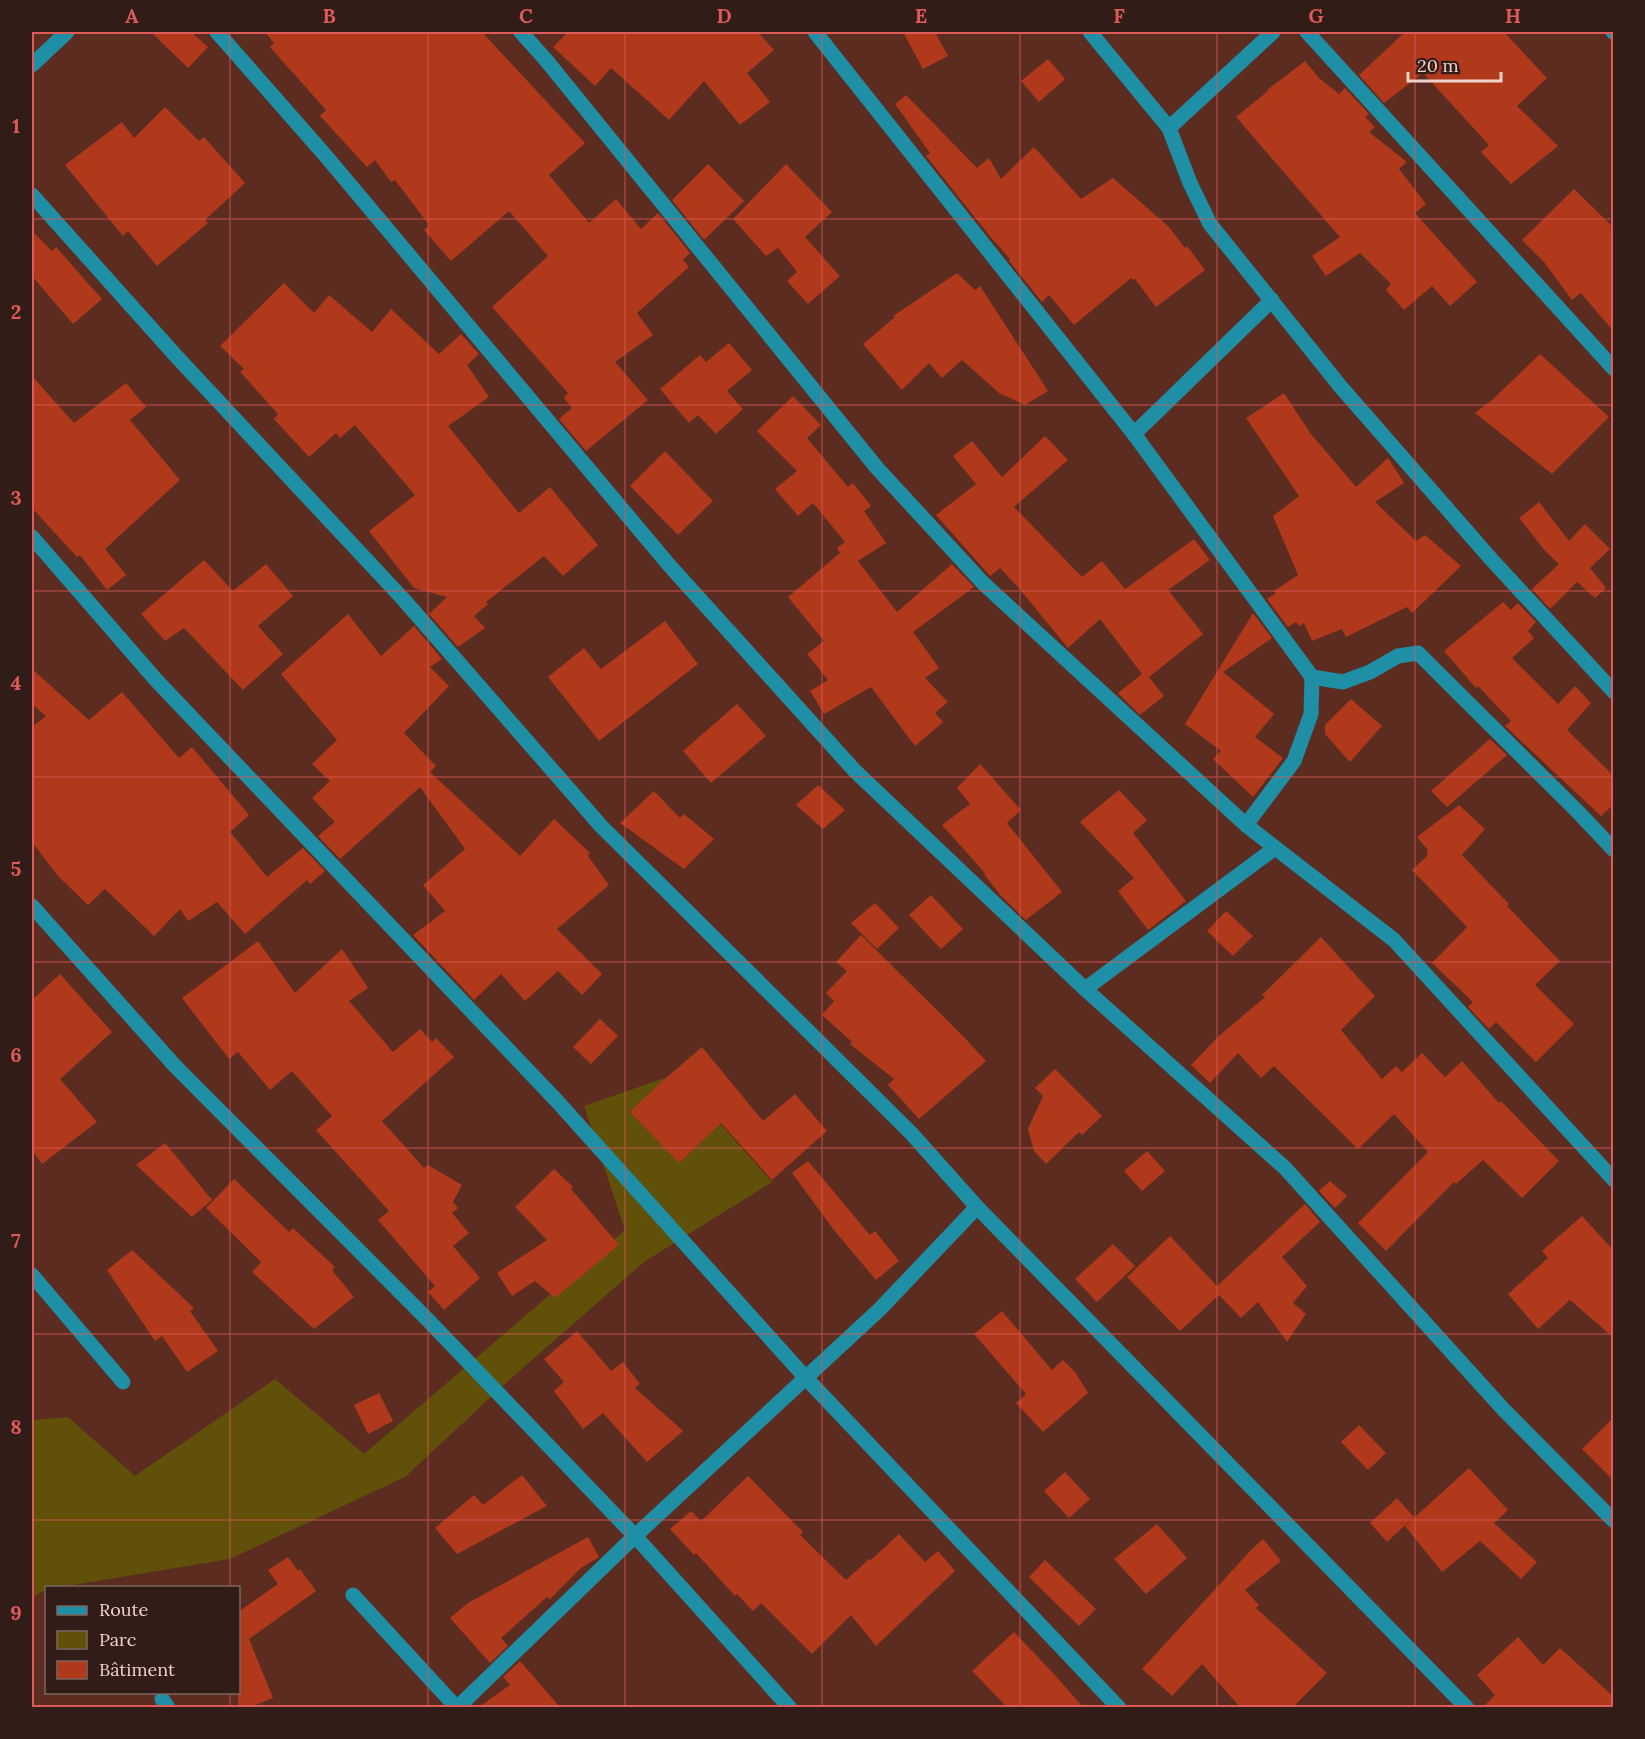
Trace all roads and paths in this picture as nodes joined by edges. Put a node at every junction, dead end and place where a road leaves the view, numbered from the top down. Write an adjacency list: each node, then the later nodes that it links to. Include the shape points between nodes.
1 (67, 32): 8 (street)
2 (217, 32): 21 (street, via 669,565 855,771)
3 (521, 32): 17 (street, via 885,476 983,583)
4 (815, 32): 13 (street)
5 (1090, 32): 9 (street)
6 (1274, 32): 9 (street)
7 (1307, 32): 12 (street)
8 (32, 65)
9 (1169, 128): 11 (street, via 1210,224)
10 (32, 195): 23 (street, via 404,600 602,826 911,1133)
11 (1272, 300): 13 (street); 16 (street, via 1340,386)
12 (1614, 369)
13 (1134, 434): 15 (street)
14 (32, 537): 25 (street, via 156,680 556,1100)
15 (1312, 677): 17 (street, via 1311,714 1294,761); 19 (street, via 1343,682 1398,656 1418,653)
16 (1614, 692)
17 (1246, 825): 18 (street)
18 (1275, 848): 21 (street); 22 (street, via 1394,940)
19 (1614, 850)
20 (32, 906): 28 (street, via 175,1066 427,1319)
21 (1085, 989): 27 (street, via 1285,1168 1504,1410)
22 (1614, 1180)
23 (977, 1208): 25 (street, via 880,1308); 33 (street)
24 (32, 1275): 26 (street)
25 (805, 1377): 28 (street); 32 (street)
26 (123, 1382)
27 (1614, 1521)
28 (634, 1536): 30 (street); 31 (street)
29 (353, 1595): 30 (street)
30 (457, 1707)
31 (790, 1707)
32 (1119, 1707)
33 (1467, 1707)

